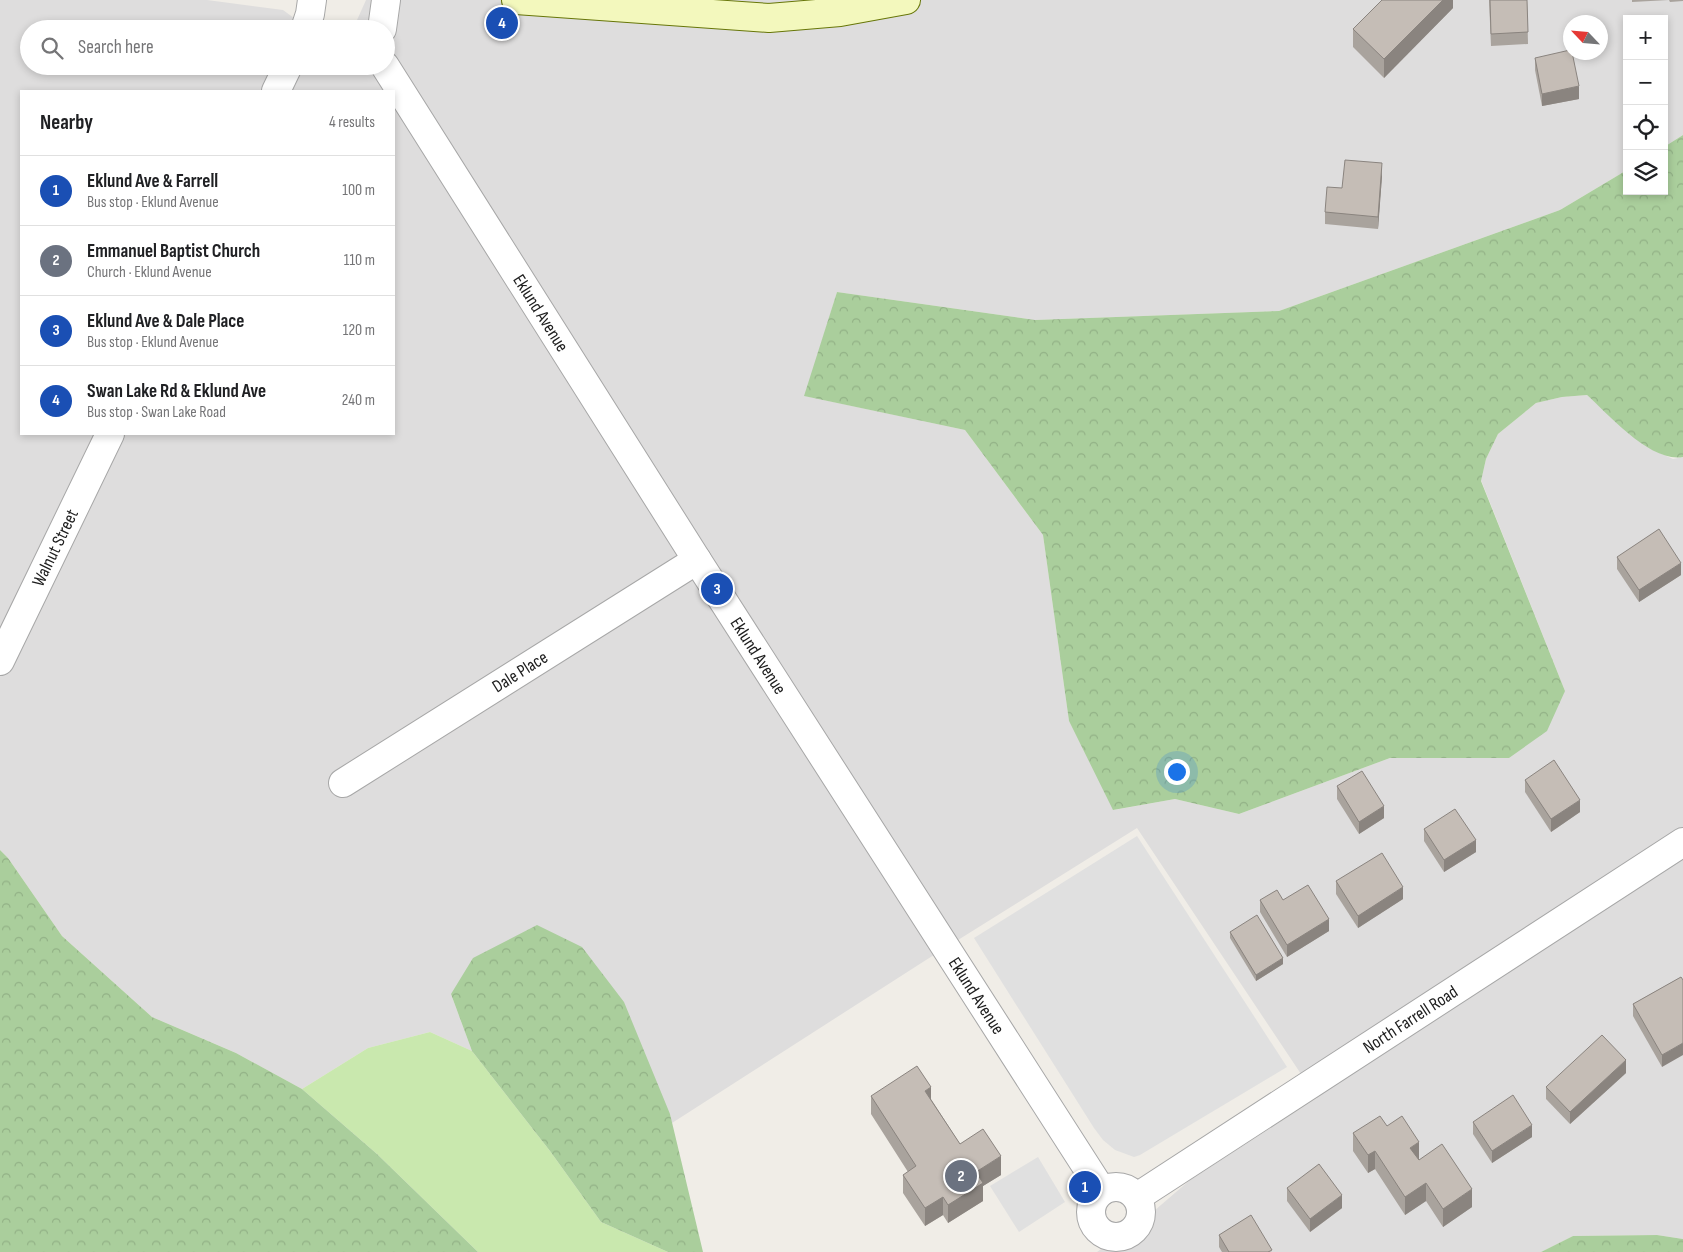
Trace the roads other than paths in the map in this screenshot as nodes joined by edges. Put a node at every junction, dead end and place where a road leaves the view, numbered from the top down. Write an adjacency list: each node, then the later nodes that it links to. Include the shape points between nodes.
1 (312, 0): 5 (street)
2 (386, 0): 6 (street)
3 (516, 0): 4 (street, via 769,18 840,12)
4 (906, 0)
5 (308, 20)
6 (383, 20)
7 (284, 75): 9 (street)
8 (390, 75): 11 (street, Eklund Avenue)
9 (276, 90)
10 (110, 435): 12 (street, Walnut Street)
11 (697, 560): 13 (street, Dale Place); 15 (street, Eklund Avenue)
12 (0, 660)
13 (343, 783)
14 (1683, 842): 16 (street, North Farrell Road)
15 (1102, 1191): 16 (street, via 1114,1187 1127,1189); 17 (street, via 1094,1200 1091,1212 1095,1224 1104,1233)
16 (1137, 1197): 17 (street, via 1141,1211)
17 (1136, 1243)

